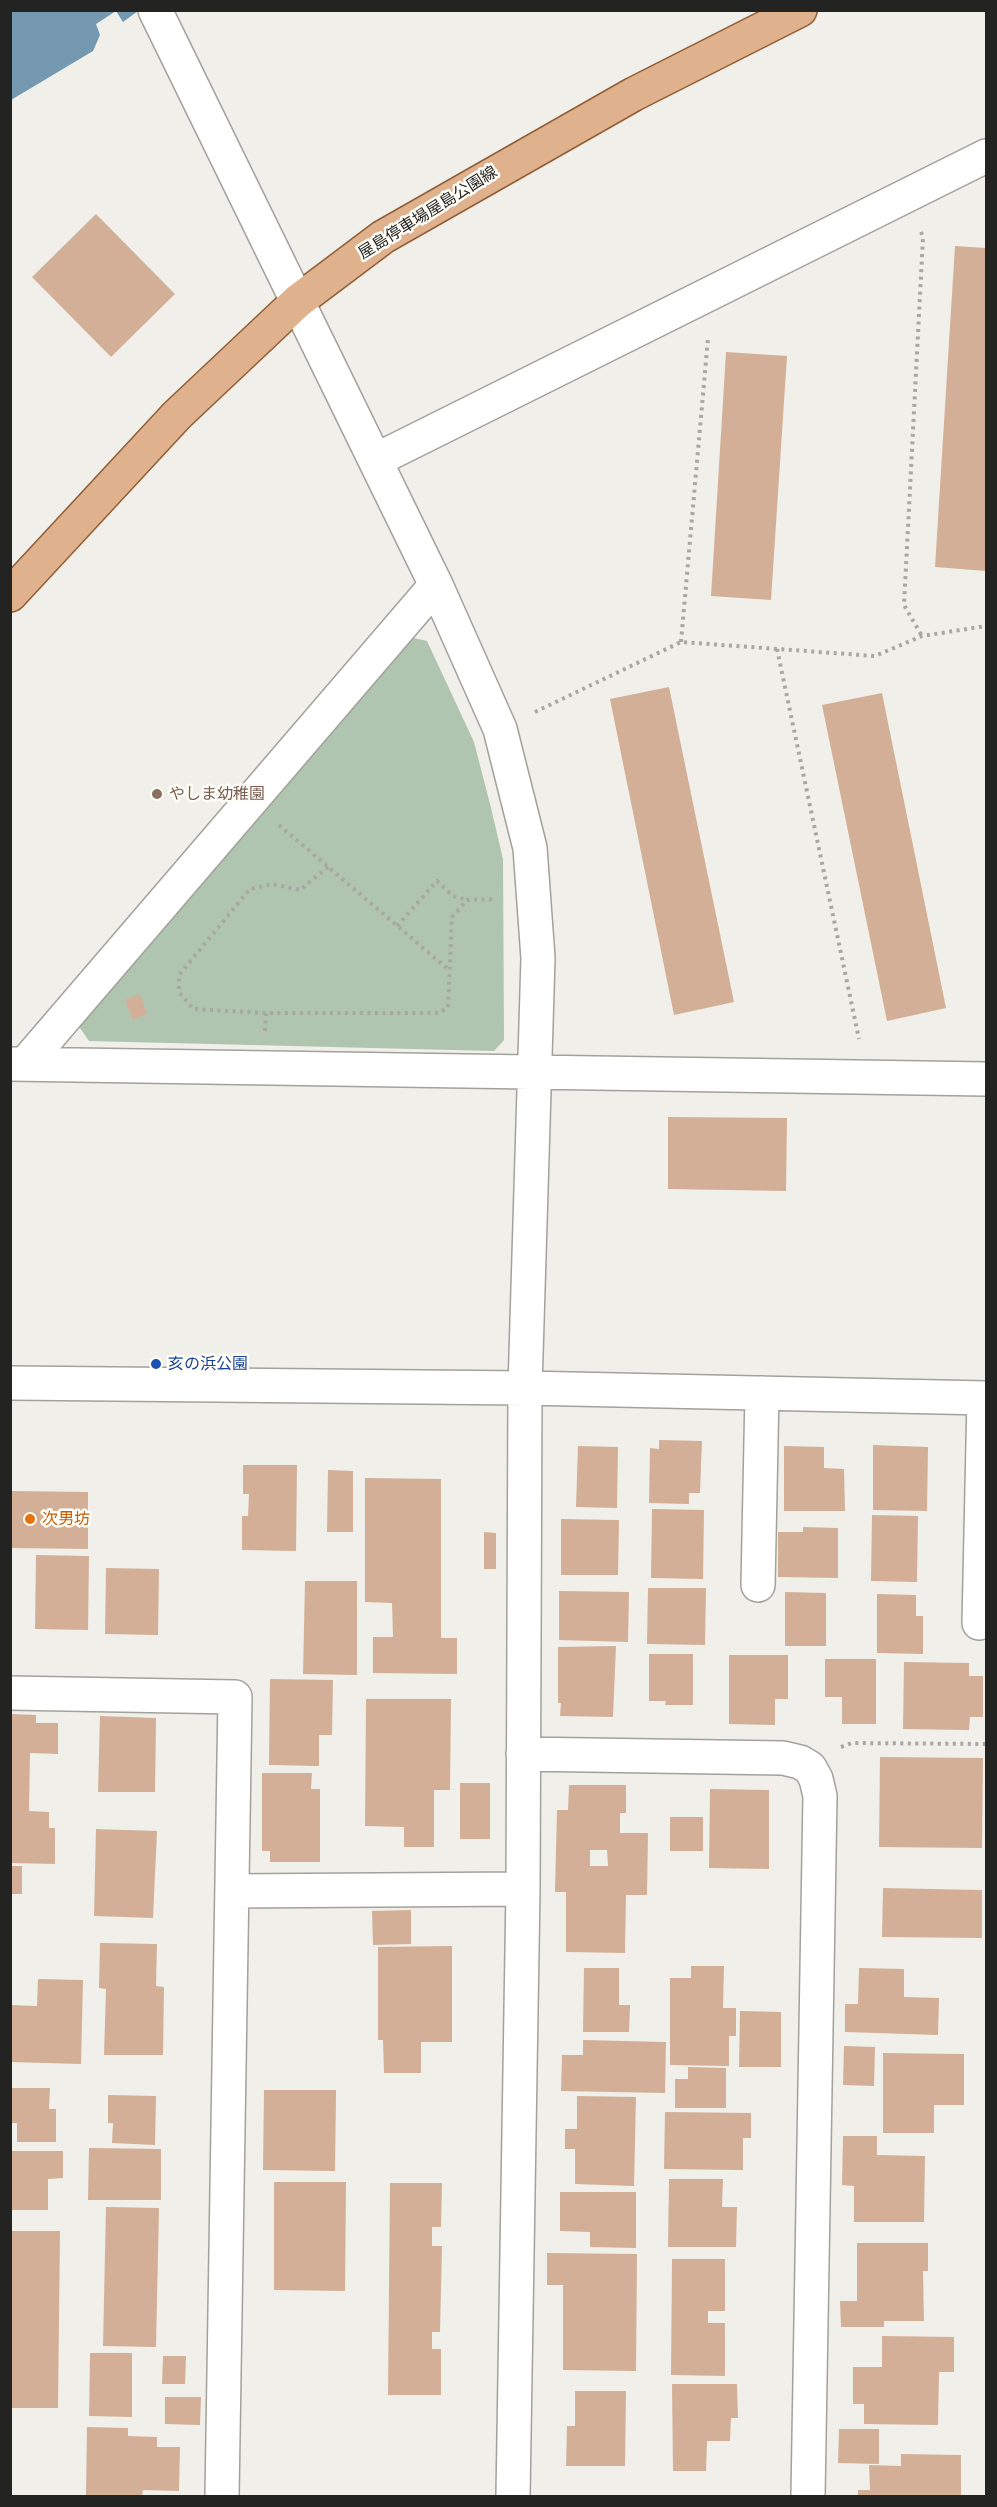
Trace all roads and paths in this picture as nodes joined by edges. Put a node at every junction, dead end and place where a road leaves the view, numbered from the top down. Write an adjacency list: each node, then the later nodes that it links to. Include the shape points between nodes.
1 (155, 10): 5 (street)
2 (800, 10): 5 (main road, 屋島停車場屋島公園線, via 634,94 497,170 383,237)
3 (987, 156): 4 (street)
4 (906, 194): 6 (street); 11 (path, via 923,237 904,605)
5 (298, 301): 7 (street); 9 (main road, 屋島停車場屋島公園線, via 177,415)
6 (697, 302): 7 (street); 12 (path, via 709,328)
7 (376, 460): 8 (street)
8 (436, 585): 15 (street); 22 (street, via 500,729 530,848 538,958)
9 (10, 595)
10 (987, 626): 11 (path)
11 (922, 636): 13 (path, via 875,656)
12 (681, 642): 13 (path); 14 (path)
13 (777, 649): 23 (path)
14 (531, 713)
15 (251, 801): 16 (path); 21 (street)
16 (328, 867): 19 (path); 20 (path, via 300,890 273,884 250,889 179,975 179,992 193,1009 437,1013 448,1008)
17 (503, 899): 18 (path)
18 (467, 900): 19 (path, via 453,896 436,881); 20 (path, via 452,917)
19 (397, 926): 20 (path)
20 (449, 971)
21 (18, 1064): 22 (street)
22 (535, 1072): 23 (street); 26 (street)
23 (867, 1077): 24 (street)
24 (987, 1078)
25 (10, 1383): 26 (street)
26 (525, 1388): 27 (street); 35 (street)
27 (762, 1393): 28 (street); 29 (street)
28 (985, 1398): 30 (street)
29 (758, 1585)
30 (979, 1623)
31 (10, 1693): 38 (street, via 235,1697)
32 (832, 1744): 34 (path)
33 (987, 1744): 34 (path, via 852,1743)
34 (838, 1749): 36 (path)
35 (523, 1754): 37 (street); 41 (street, via 783,1758 810,1768 816,1779 820,1796)
36 (839, 1758)
37 (523, 1889): 38 (street); 40 (street)
38 (232, 1891): 39 (street)
39 (222, 2496)
40 (513, 2496)
41 (808, 2496)

